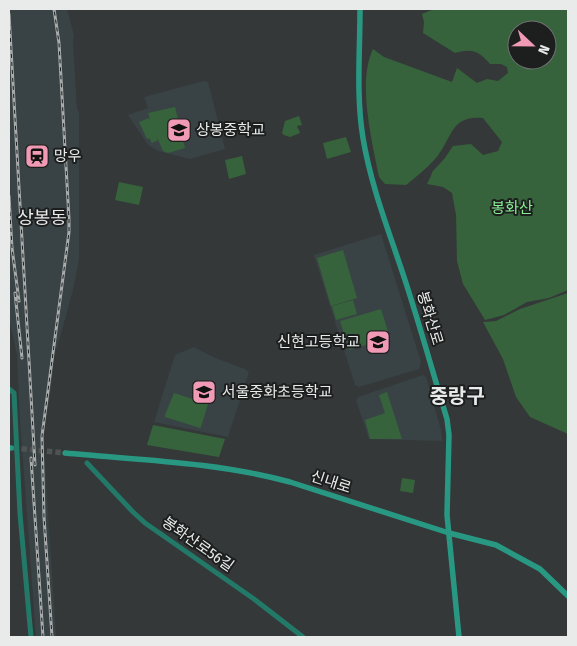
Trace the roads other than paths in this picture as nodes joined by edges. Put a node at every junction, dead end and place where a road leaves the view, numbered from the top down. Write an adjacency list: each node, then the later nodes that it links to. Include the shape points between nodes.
1 (360, 9): 5 (main road, 봉화산로, via 362,136 369,170 447,419 450,435)
2 (9, 389): 7 (street, via 14,393)
3 (65, 453): 5 (main road, 신내로, via 264,475)
4 (87, 464): 8 (street, 봉화산로56길, via 146,523)
5 (449, 533): 6 (main road, 신내로, via 496,545 520,557 540,569); 9 (main road, 봉화산로)
6 (568, 596)
7 (31, 637)
8 (303, 637)
9 (459, 637)

